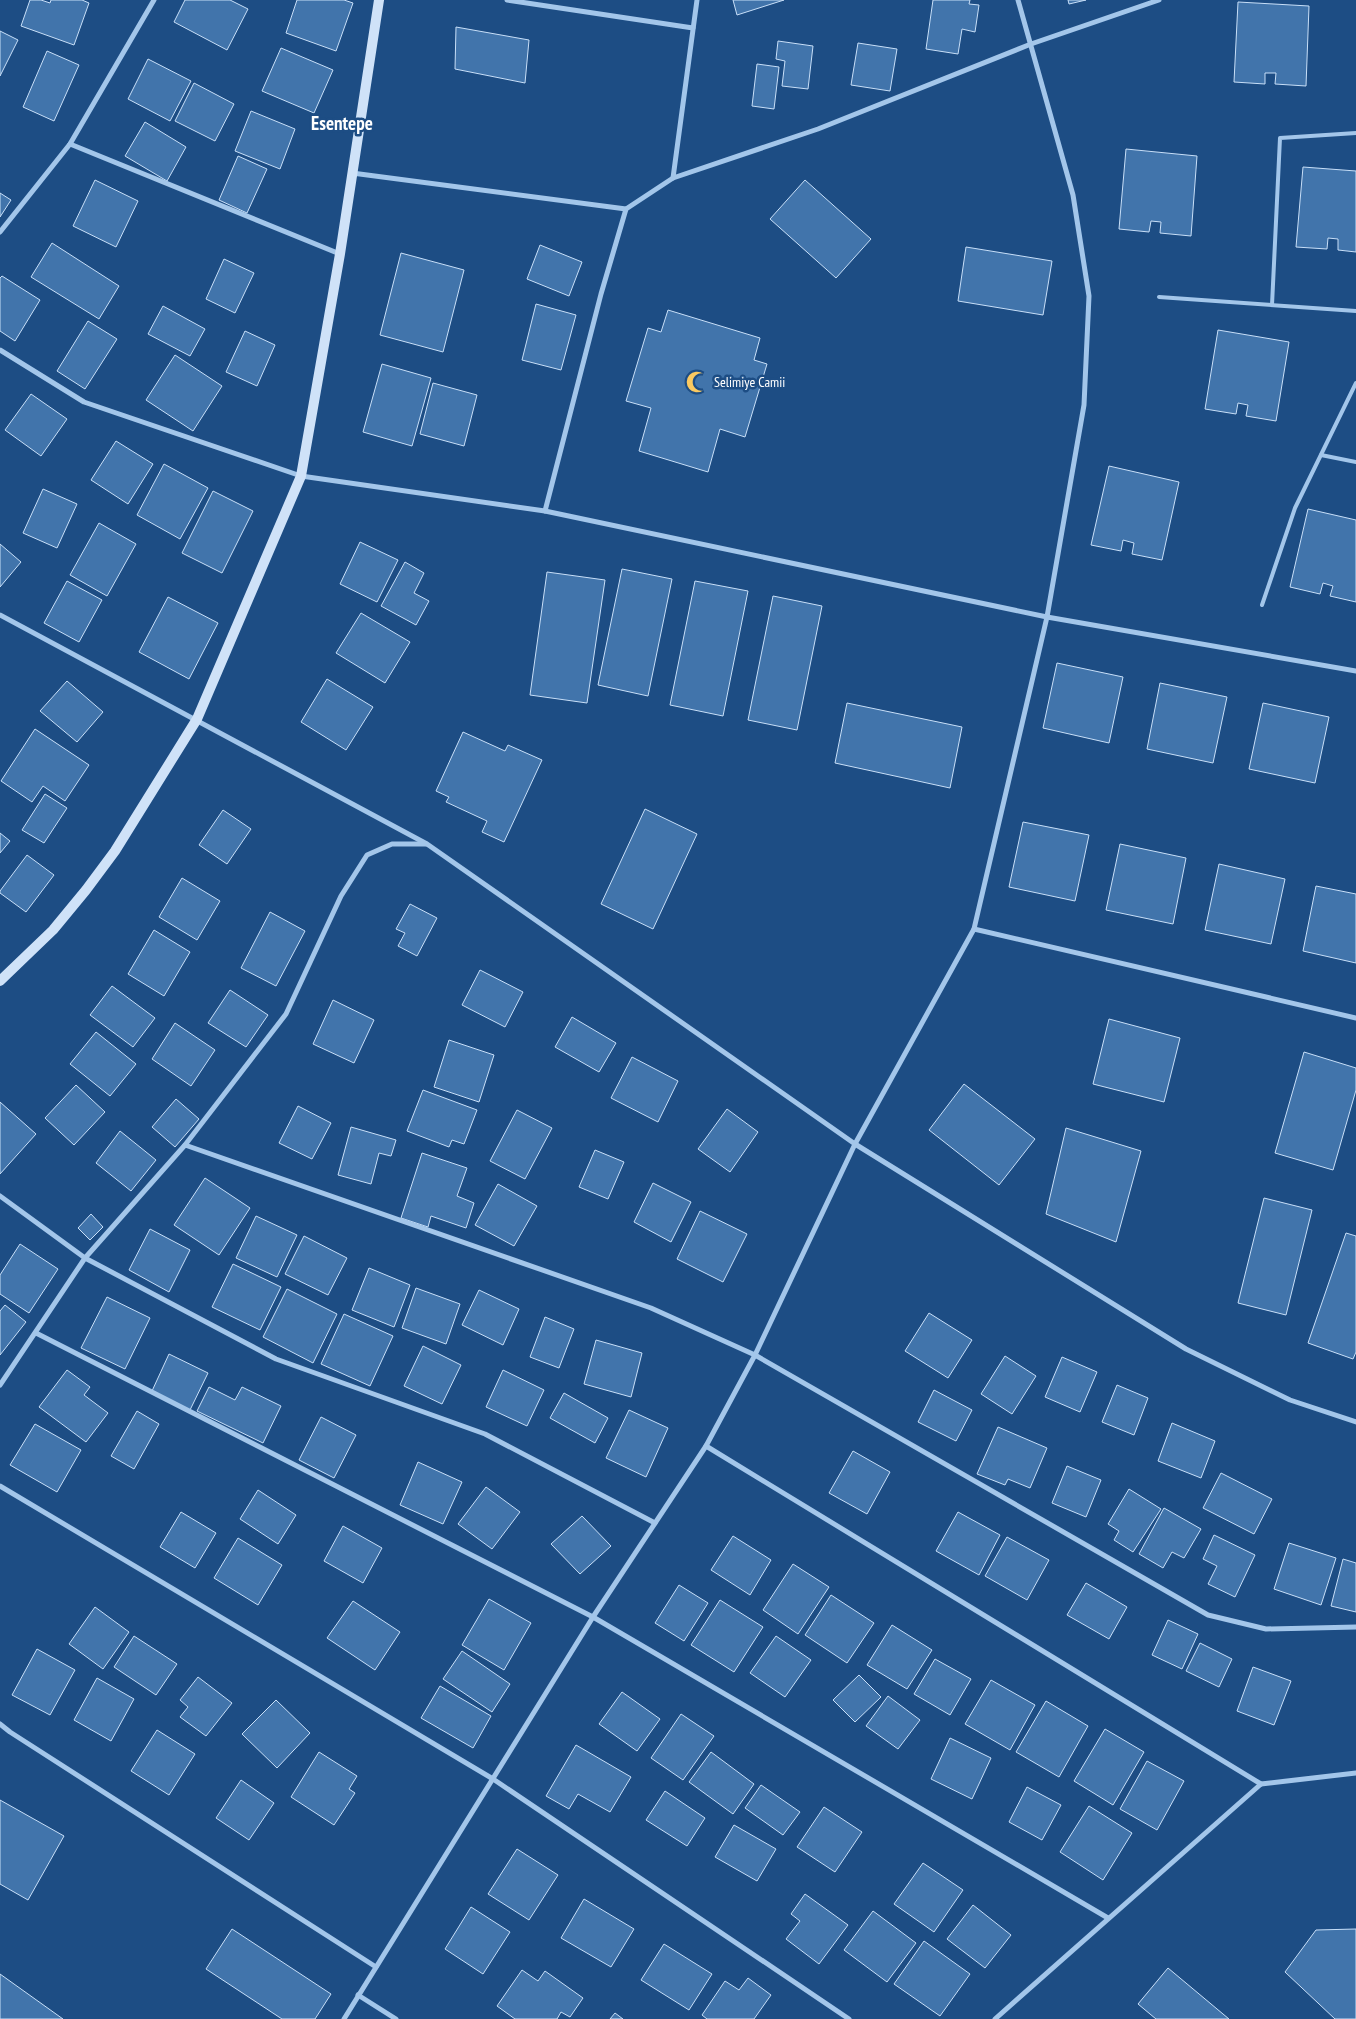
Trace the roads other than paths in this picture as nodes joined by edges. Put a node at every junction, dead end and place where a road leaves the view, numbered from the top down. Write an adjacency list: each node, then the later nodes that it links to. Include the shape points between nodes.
1 (154, 0): 10 (street)
2 (379, 0): 11 (street)
3 (507, 0): 7 (street)
4 (697, 0): 7 (street)
5 (1018, 0): 8 (street)
6 (1160, 0): 8 (street)
7 (693, 28): 12 (street)
8 (1031, 44): 12 (street, via 818,130); 27 (street, via 1073,195 1090,296 1084,405)
9 (1356, 133): 17 (lane, via 1280,138)
10 (70, 144): 14 (street); 15 (street)
11 (352, 174): 13 (street); 15 (street)
12 (673, 178): 13 (street)
13 (626, 209): 24 (street)
14 (0, 232)
15 (340, 254): 23 (street)
16 (1159, 297): 17 (lane)
17 (1272, 305): 18 (lane)
18 (1356, 311)
19 (0, 350): 23 (street, via 84,402)
20 (1356, 383): 21 (lane)
21 (1321, 455): 22 (lane); 25 (lane, via 1295,508)
22 (1356, 462)
23 (300, 476): 24 (street); 29 (street)
24 (545, 511): 27 (street)
25 (1262, 606)
26 (0, 615): 29 (street)
27 (1047, 617): 28 (street); 31 (street)
28 (1356, 671)
29 (197, 719): 30 (street); 32 (street, via 115,851 86,890 53,930)
30 (427, 844): 34 (street); 35 (street, via 392,844 367,855 341,896 286,1014)
31 (974, 930): 33 (street); 34 (street)
32 (0, 981)
33 (1356, 1018)
34 (855, 1144): 39 (street); 41 (street, via 1186,1349 1290,1400)
35 (185, 1145): 37 (street); 39 (street, via 651,1308)
36 (0, 1196): 37 (street)
37 (85, 1258): 38 (street); 44 (street, via 276,1359 485,1434)
38 (36, 1333): 40 (street); 45 (street)
39 (755, 1355): 42 (street); 46 (street, via 1208,1615 1266,1629)
40 (0, 1385)
41 (1356, 1422)
42 (706, 1446): 44 (street); 50 (street)
43 (0, 1486): 49 (street)
44 (655, 1523): 45 (street)
45 (593, 1617): 49 (street); 51 (street)
46 (1356, 1627)
47 (0, 1724): 52 (street)
48 (1356, 1773): 50 (street)
49 (493, 1779): 52 (street); 56 (street)
50 (1261, 1784): 51 (street)
51 (1108, 1918): 57 (street)
52 (376, 1967): 53 (street)
53 (358, 1995): 54 (street); 55 (street)
54 (344, 2019)
55 (396, 2019)
56 (849, 2019)
57 (995, 2019)

